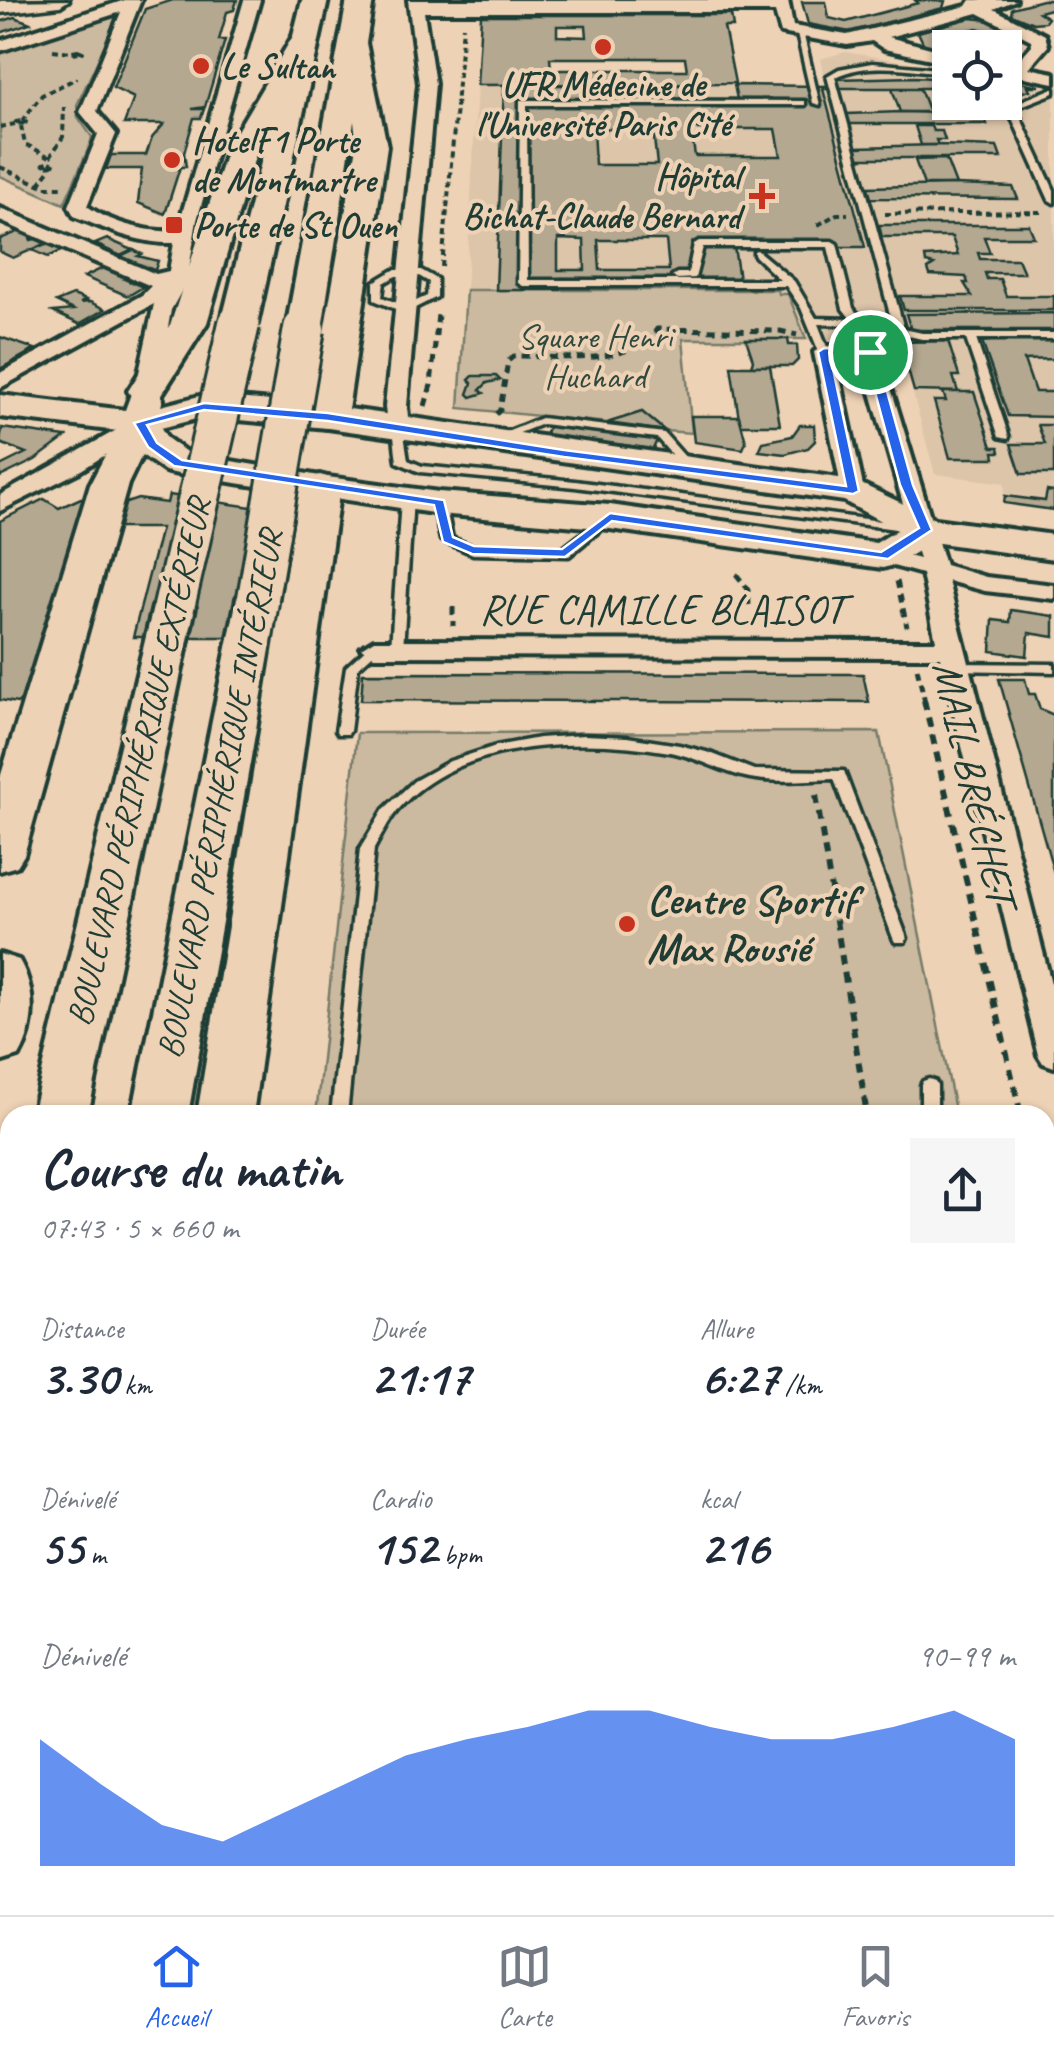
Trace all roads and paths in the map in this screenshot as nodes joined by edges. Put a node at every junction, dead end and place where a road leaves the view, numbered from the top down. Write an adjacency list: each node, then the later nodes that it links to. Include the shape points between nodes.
1 (60, 0): 7 (street)
2 (252, 0): 39 (street)
3 (315, 0): 15 (highway, BOULEVARD PÉRIPHÉRIQUE EXTÉRIEUR)
4 (360, 0): 17 (highway, BOULEVARD PÉRIPHÉRIQUE INTÉRIEUR)
5 (962, 0): 12 (street)
6 (1008, 0): 12 (street)
7 (51, 1): 11 (street)
8 (133, 1): 18 (street); 35 (street, via 88,112 107,134)
9 (780, 3): 10 (street); 14 (street, via 786,30)
10 (416, 4): 42 (street, via 428,84)
11 (0, 7)
12 (980, 8): 16 (street); 20 (street, via 1039,38 1040,46)
13 (464, 20): 38 (path)
14 (799, 32): 16 (street, via 847,40); 27 (lane)
15 (306, 36): 56 (highway, via 243,146 189,322); 84 (highway, BOULEVARD PÉRIPHÉRIQUE EXTÉRIEUR, bridge)
16 (875, 36): 19 (street)
17 (352, 40): 57 (highway, via 372,146); 85 (highway, BOULEVARD PÉRIPHÉRIQUE INTÉRIEUR, bridge, via 258,598)
18 (0, 46)
19 (932, 54)
20 (1022, 61)
21 (932, 71): 49 (lane, via 840,69 830,76)
22 (1022, 74): 24 (street)
23 (78, 78): 29 (path, via 42,96)
24 (1053, 84): 25 (lane)
25 (1022, 101)
26 (802, 103): 43 (lane, via 523,102)
27 (817, 104)
28 (1017, 120): 32 (lane)
29 (19, 124): 30 (path); 34 (path, via 25,144 50,157)
30 (0, 127)
31 (0, 167): 34 (path)
32 (1040, 170): 33 (lane); 36 (lane)
33 (1054, 172)
34 (39, 184): 35 (path)
35 (85, 188): 40 (street, via 80,212)
36 (1054, 200)
37 (0, 214): 45 (street)
38 (446, 215)
39 (187, 235): 40 (street); 45 (street, via 177,281)
40 (166, 241): 45 (street, via 171,258)
41 (757, 252): 44 (lane)
42 (409, 273): 46 (street); 46 (lane, via 379,282 377,298)
43 (523, 274): 44 (lane, via 523,283); 48 (lane, via 692,276 699,244 832,244 848,309)
44 (791, 283): 47 (lane)
45 (158, 291): 54 (street); 56 (street)
46 (405, 310): 59 (street)
47 (814, 321): 48 (lane); 52 (lane)
48 (862, 322): 49 (lane); 53 (lane)
49 (900, 332): 50 (lane)
50 (970, 336): 51 (lane); 60 (lane)
51 (1054, 336)
52 (815, 348): 53 (street); 58 (path, via 780,331 657,329 651,341 629,351 514,356); 62 (street)
53 (870, 352): 65 (street, via 906,485)
54 (0, 382)
55 (0, 406): 56 (main road)
56 (143, 407): 57 (main road); 61 (main road, via 152,445 178,463); 64 (street, via 70,467); 78 (main road, via 109,484)
57 (328, 417): 59 (main road); 61 (main road)
58 (494, 427): 59 (main road); 62 (main road, via 690,470)
59 (398, 428): 65 (lane, via 403,462 420,468)
60 (1004, 437)
61 (320, 487): 63 (main road); 86 (highway)
62 (853, 491): 65 (main road)
63 (423, 501): 67 (main road, via 610,517); 72 (lane)
64 (0, 504)
65 (926, 530): 66 (main road); 67 (main road); 68 (street)
66 (1054, 548)
67 (890, 569): 68 (street); 73 (path, MAIL BRÉCHET)
68 (934, 572): 70 (street); 74 (street)
69 (736, 574): 71 (path)
70 (1054, 592)
71 (750, 605)
72 (385, 648): 73 (street, RUE CAMILLE BLAISOT); 76 (lane, via 352,667)
73 (912, 649): 74 (street, RUE CAMILLE BLAISOT); 90 (path, MAIL BRÉCHET)
74 (953, 658): 75 (lane); 82 (street)
75 (1054, 668)
76 (343, 731)
77 (812, 774): 79 (lane, via 839,774); 87 (lane, via 749,774 661,746 568,740 484,754 416,787 386,815 363,860); 88 (path)
78 (0, 855)
79 (900, 938)
80 (0, 973): 81 (highway, via 6,1020)
81 (0, 1042)
82 (1054, 1054)
83 (928, 1085): 89 (lane)
84 (62, 1105)
85 (162, 1105)
86 (227, 1105)
87 (340, 1105)
88 (865, 1105)
89 (929, 1105)
90 (1019, 1105)

